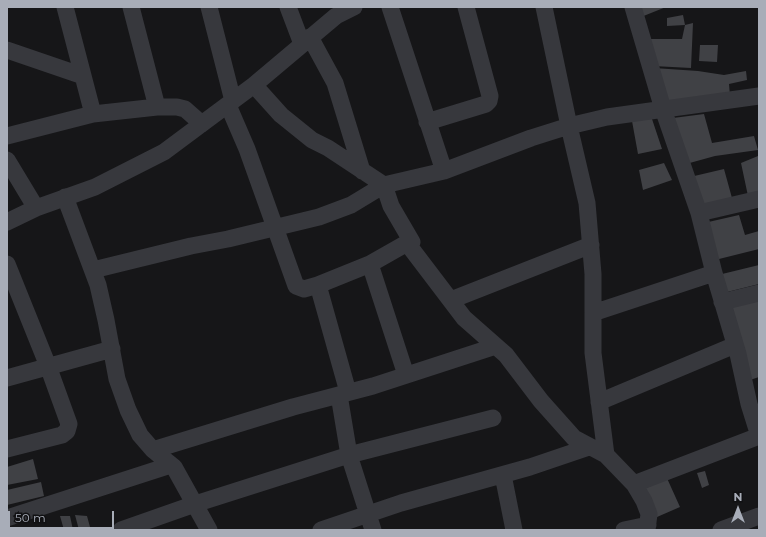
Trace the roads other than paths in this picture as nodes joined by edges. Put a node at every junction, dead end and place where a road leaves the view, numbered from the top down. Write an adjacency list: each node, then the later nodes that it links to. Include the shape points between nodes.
1 (65, 7): 12 (street)
2 (131, 7): 16 (street)
3 (208, 7): 15 (street)
4 (288, 7): 10 (street)
5 (352, 7): 10 (street, via 336,16)
6 (390, 7): 19 (street)
7 (466, 7): 19 (street, via 490,96 489,101)
8 (544, 7): 21 (street)
9 (633, 7): 17 (street)
10 (306, 41): 13 (street); 24 (street, via 335,83)
11 (7, 50): 12 (street)
12 (83, 76): 18 (street)
13 (254, 85): 15 (street); 24 (street, via 281,115 312,140)
14 (759, 96): 17 (street)
15 (230, 103): 20 (street); 32 (street)
16 (157, 107): 18 (street); 20 (street, via 185,109)
17 (663, 109): 21 (street, via 607,117); 30 (street)
18 (93, 114): 22 (street)
19 (427, 122): 25 (street)
20 (202, 124): 27 (street, via 164,152 95,187)
21 (569, 126): 25 (street); 34 (street, via 587,203)
22 (7, 136)
23 (7, 160): 29 (street)
24 (362, 171): 26 (street)
25 (444, 171): 26 (street)
26 (384, 185): 32 (street, via 351,205 319,217); 33 (street, via 391,206 412,242)
27 (65, 197): 29 (street); 37 (street)
28 (759, 199): 30 (street)
29 (36, 208): 31 (street)
30 (699, 213): 38 (street)
31 (7, 222)
32 (276, 228): 37 (street); 39 (street, via 296,286 304,288)
33 (407, 243): 36 (street); 41 (street)
34 (591, 245): 41 (street); 43 (street)
35 (7, 264): 47 (street)
36 (370, 264): 39 (street); 48 (street)
37 (93, 270): 46 (street)
38 (714, 273): 42 (street); 43 (street)
39 (318, 285): 50 (street)
40 (759, 292): 42 (street)
41 (451, 300): 45 (street, via 464,318)
42 (722, 302): 44 (street)
43 (593, 313): 51 (street, via 593,353)
44 (735, 345): 51 (street); 53 (street)
45 (496, 346): 48 (street); 54 (street, via 574,438)
46 (112, 349): 47 (street); 56 (street, via 117,379 128,410 140,435)
47 (48, 366): 49 (street); 55 (street, via 69,424 67,431 62,435)
48 (406, 375): 50 (street)
49 (7, 378)
50 (343, 393): 56 (street); 57 (street)
51 (599, 402): 58 (street)
52 (493, 418): 57 (street)
53 (759, 436): 61 (street)
54 (589, 447): 58 (street); 60 (street)
55 (7, 450)
56 (153, 450): 59 (street)
57 (349, 455): 62 (street); 65 (street)
58 (606, 455): 61 (street)
59 (171, 465): 62 (street); 64 (street)
60 (503, 475): 65 (street, via 400,503); 70 (street)
61 (634, 484): 66 (street, via 649,514)
62 (195, 504): 67 (street); 68 (street)
63 (759, 516): 72 (street)
64 (7, 518)
65 (370, 522): 69 (street)
66 (648, 527): 71 (street)
67 (121, 530)
68 (209, 530)
69 (321, 530)
70 (512, 530)
71 (624, 530)
72 (721, 530)

